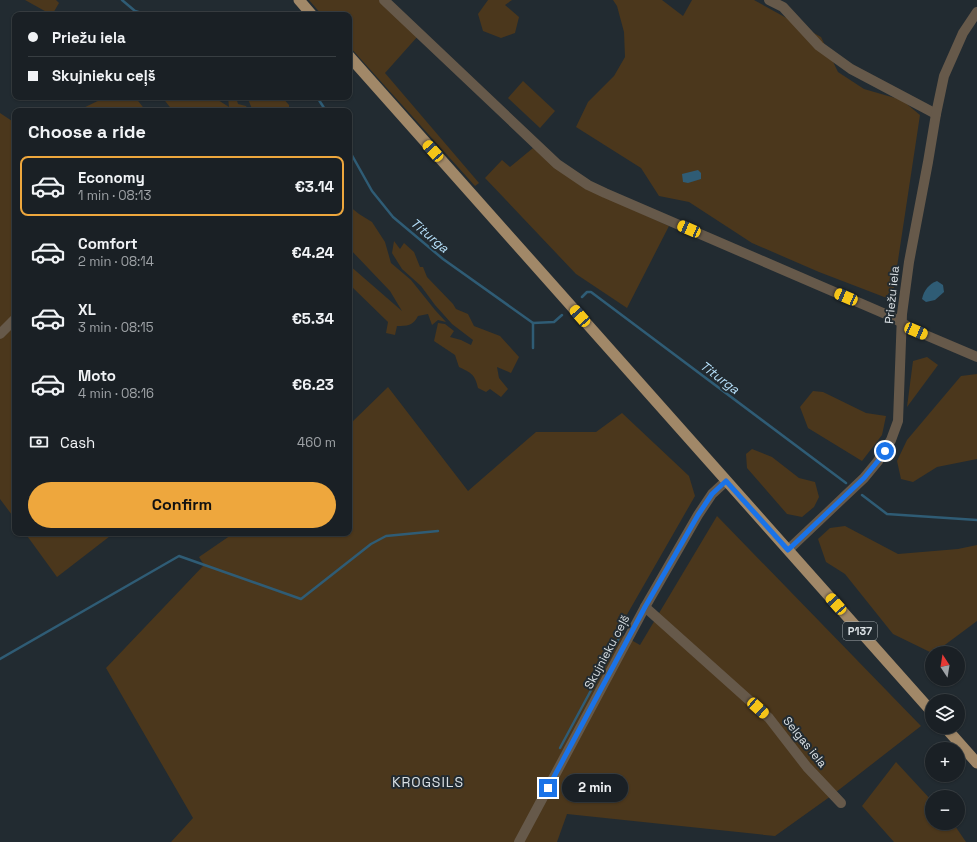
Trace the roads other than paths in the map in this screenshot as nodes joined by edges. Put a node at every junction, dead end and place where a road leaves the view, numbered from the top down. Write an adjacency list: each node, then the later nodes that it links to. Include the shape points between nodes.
1 (299, 0): 4 (main road)
2 (384, 0): 9 (street, via 557,164 588,185)
3 (769, 0): 7 (street, via 783,7 819,46 851,69)
4 (309, 12)
5 (977, 12): 7 (street, Priežu iela, via 963,33 944,76)
6 (352, 59): 12 (main road, P137)
7 (936, 114): 9 (street, Priežu iela, via 909,262)
8 (12, 322): 10 (street)
9 (902, 323): 11 (street); 13 (street, Priežu iela, via 898,421 891,440 864,478)
10 (0, 334)
11 (977, 357)
12 (726, 481): 13 (main road, P137); 14 (street, Skujnieku ceļš, via 703,506)
13 (788, 550): 15 (main road, P137)
14 (645, 607): 18 (street, Selgas iela, via 770,718 807,767); 19 (street, Skujnieku ceļš)
15 (925, 704)
16 (951, 734): 17 (main road)
17 (977, 763)
18 (842, 803)
19 (519, 842)

